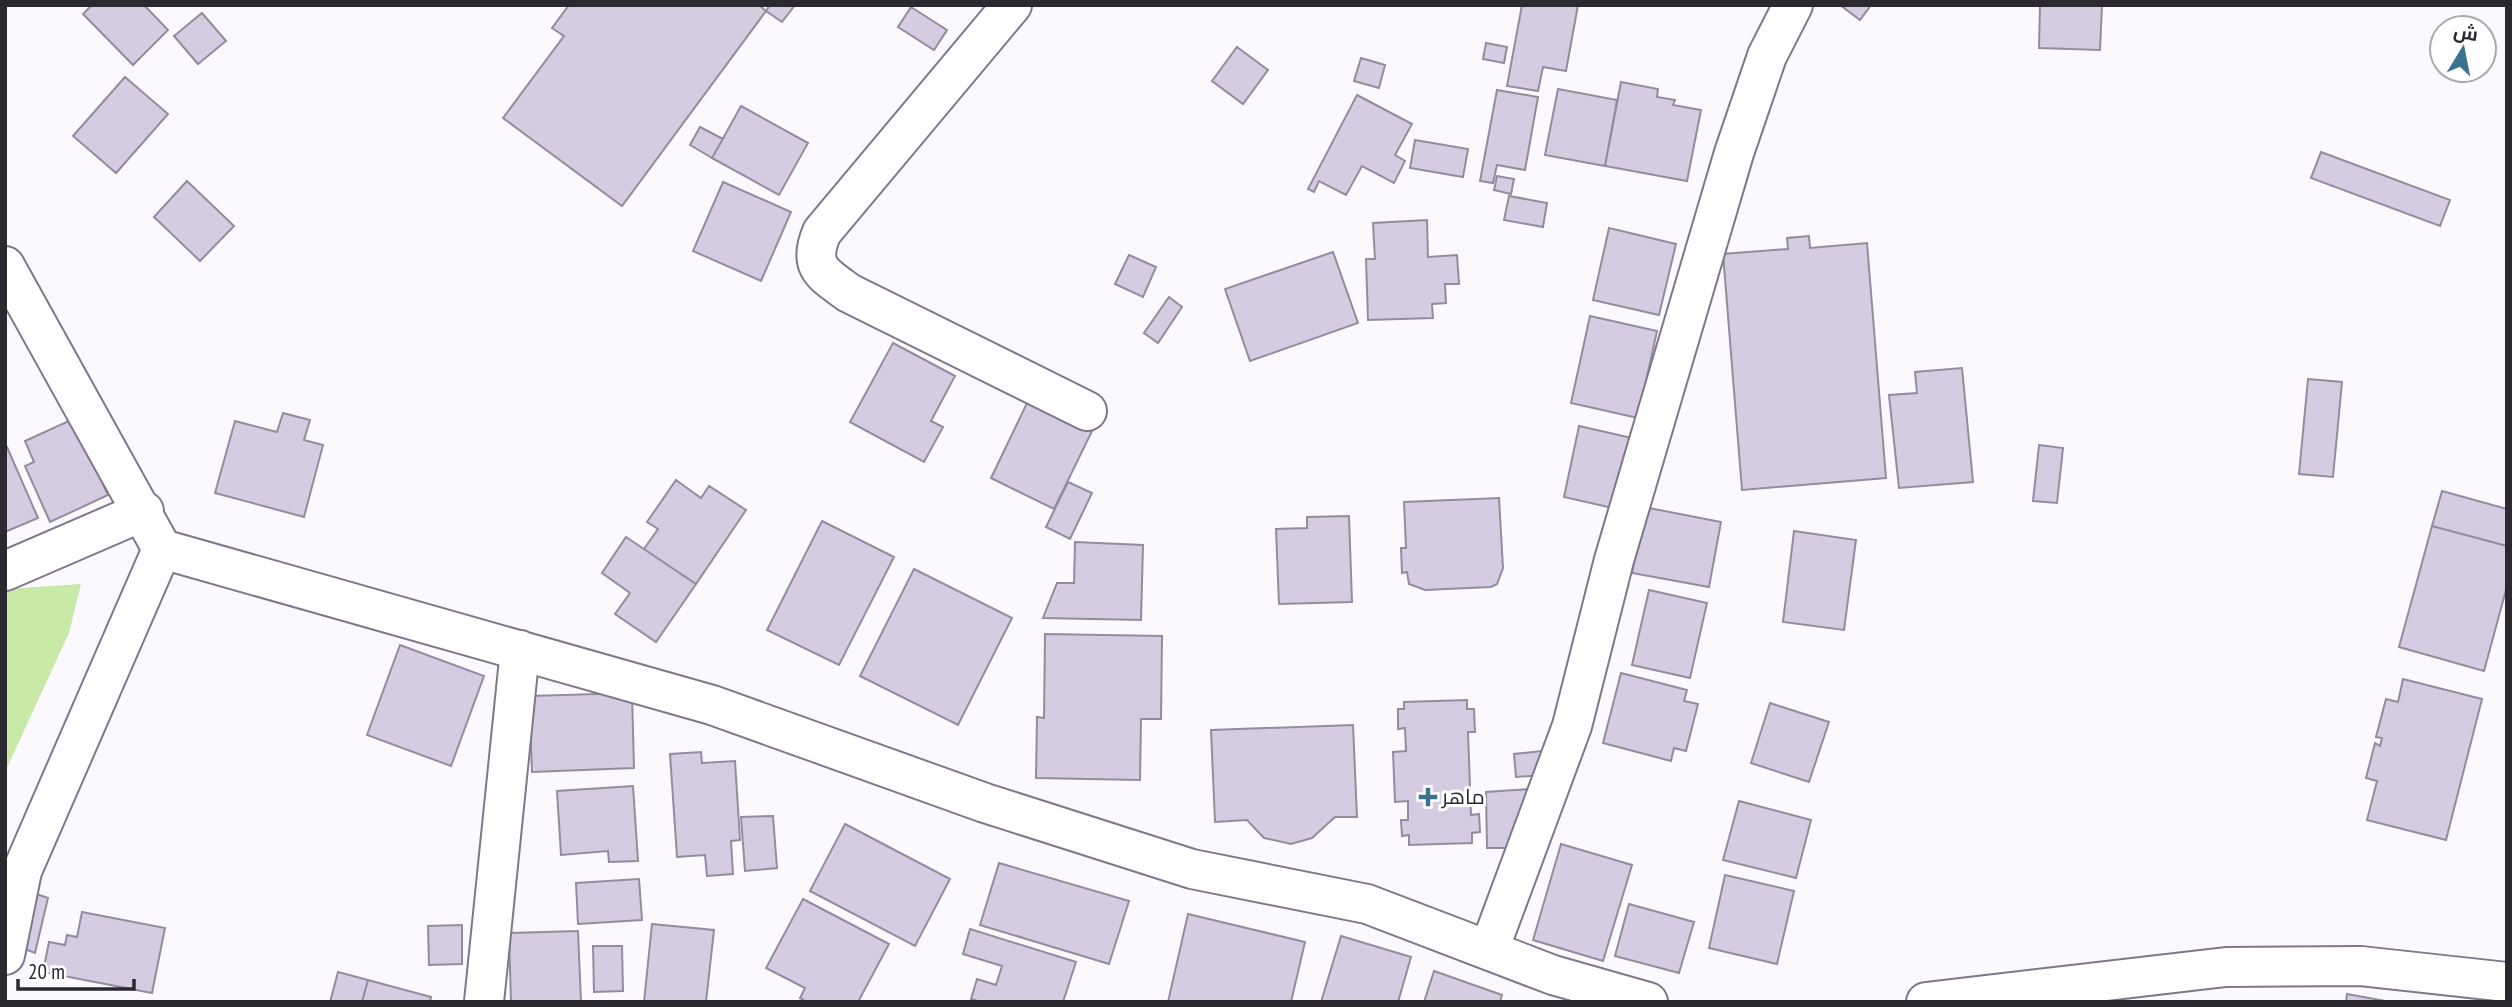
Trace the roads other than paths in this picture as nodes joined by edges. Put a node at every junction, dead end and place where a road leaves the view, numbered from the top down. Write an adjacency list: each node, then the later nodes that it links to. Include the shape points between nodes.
1 (1012, 5): 4 (street, via 828,224 817,245 816,263 820,272 849,293)
2 (1793, 5): 9 (street, via 1767,56 1734,153 1614,560 1572,726)
3 (5, 266): 5 (street)
4 (1087, 411)
5 (144, 511): 6 (street); 7 (street)
6 (162, 548): 8 (street); 10 (street, via 22,870)
7 (5, 571)
8 (520, 650): 9 (street, via 712,705 985,803 1192,869 1367,904); 12 (street)
9 (1489, 950): 13 (street, via 1553,975)
10 (5, 955)
11 (2507, 982): 14 (street, via 2361,966 2226,967)
12 (484, 1002)
13 (1648, 1002)
14 (1926, 1002)

